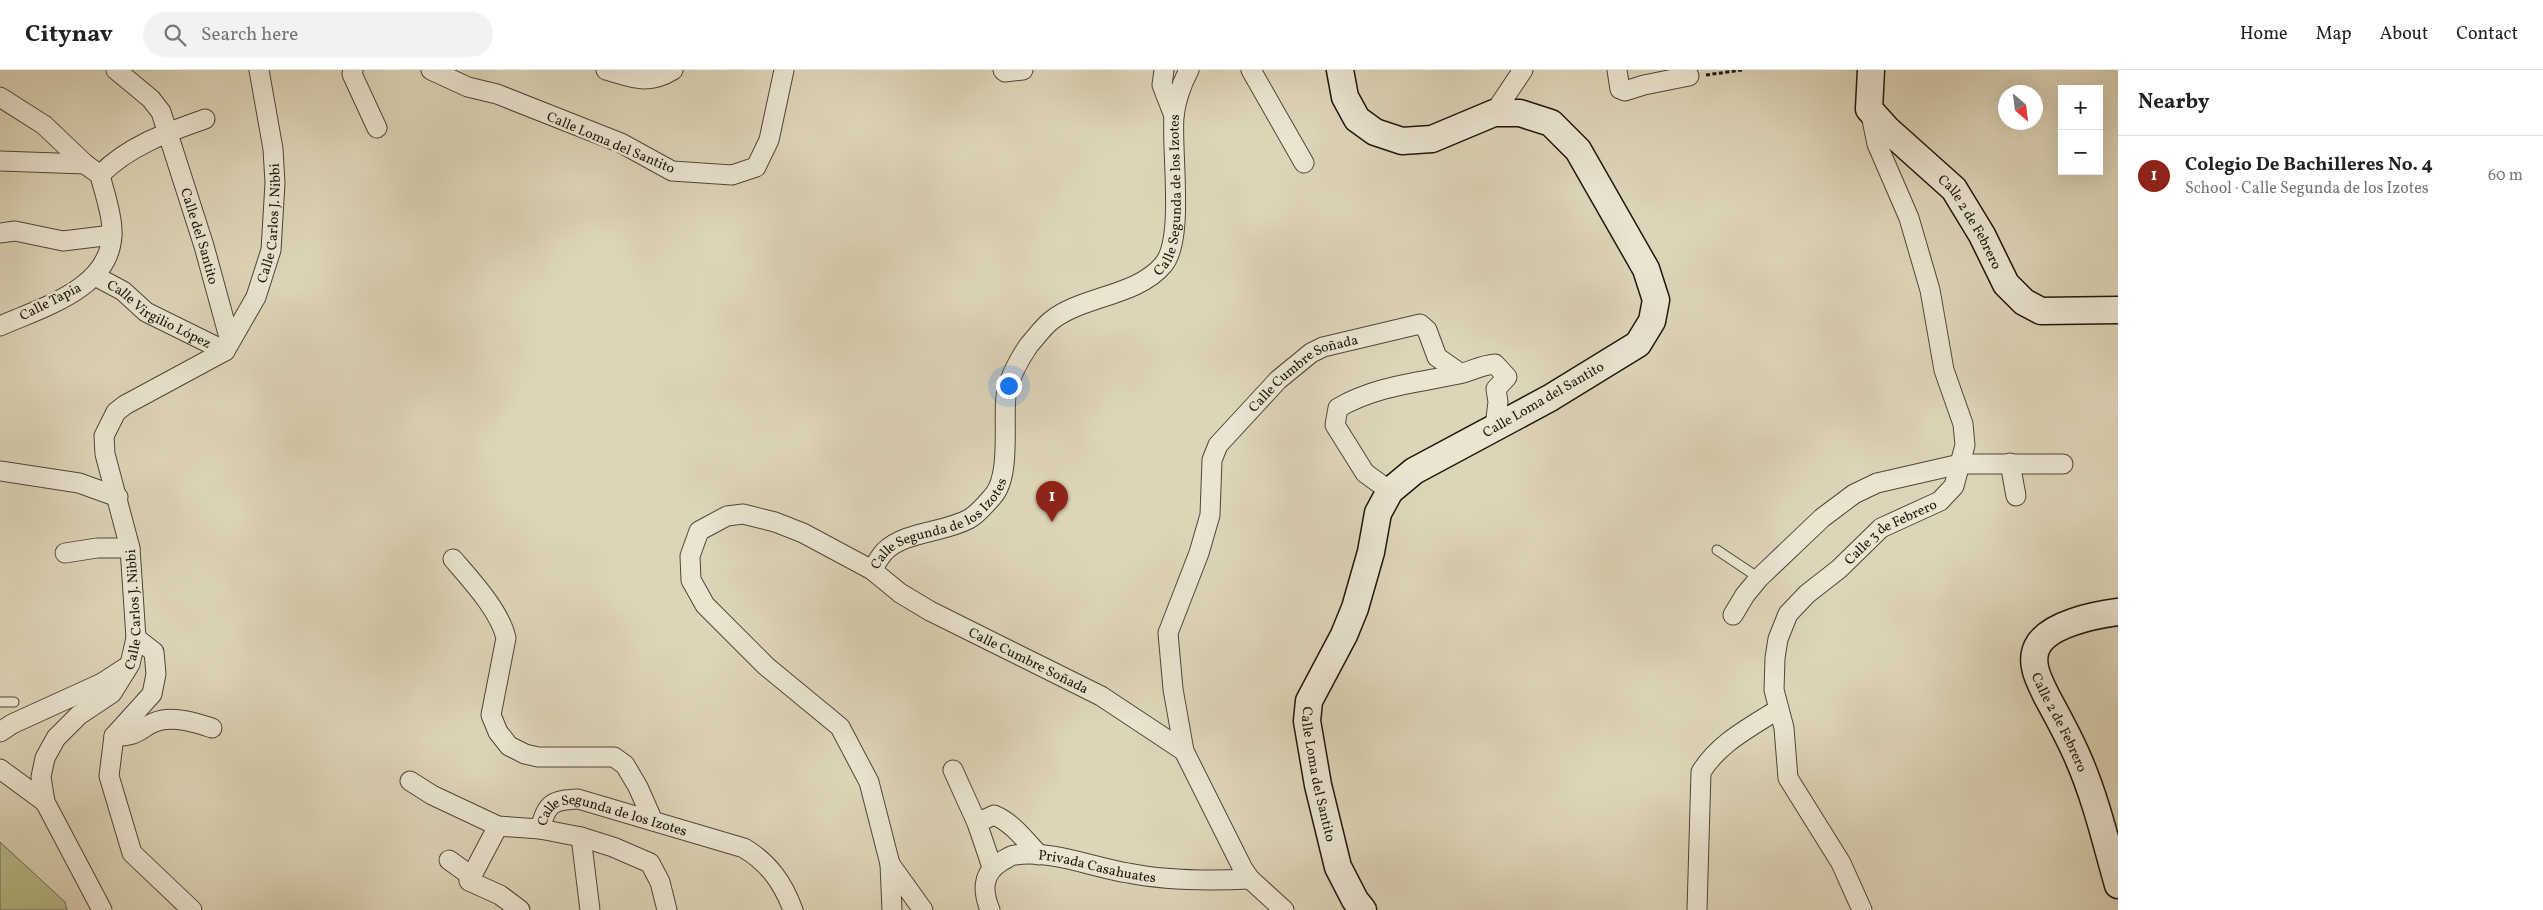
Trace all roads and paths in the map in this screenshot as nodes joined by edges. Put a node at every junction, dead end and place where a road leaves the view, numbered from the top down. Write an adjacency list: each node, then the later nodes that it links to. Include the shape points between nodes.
1 (116, 70): 25 (street, Calle del Santito, via 151,99 161,112)
2 (259, 70): 34 (street, Calle Carlos J. Nibbi, via 273,149 275,183 271,250 256,296)
3 (353, 70): 24 (street)
4 (431, 70): 7 (street, Calle Loma del Santito, via 468,87 497,94 621,143 672,171 732,175 756,168 769,140)
5 (606, 70): 6 (street, via 643,80 659,78)
6 (673, 70)
7 (784, 70)
8 (1003, 70): 9 (street)
9 (1023, 70)
10 (1164, 70): 22 (street, via 1162,85)
11 (1189, 70): 22 (street, Calle Segunda de los Izotes, via 1180,86)
12 (1251, 70): 27 (street)
13 (1340, 70): 21 (main road, Calle Loma del Santito, via 1345,97 1357,120 1375,132 1402,141 1432,139)
14 (1523, 70): 21 (street)
15 (1617, 70): 18 (street, via 1620,89 1625,92)
16 (1742, 70): 18 (path)
17 (1871, 70): 20 (main road)
18 (1689, 76)
19 (0, 97): 28 (street, via 44,125)
20 (1869, 109): 32 (main road, Calle 2 de Febrero, via 1954,189 2006,284 2024,302 2040,311); 37 (street, Calle 3 de Febrero, via 1877,144 1908,218 1930,290 1944,370 1963,424 1965,444)
21 (1494, 113): 36 (main road, Calle Loma del Santito, via 1520,112 1551,123 1578,150 1646,270 1656,300 1652,321 1638,344 1550,398)
22 (1174, 116): 48 (street, Calle Segunda de los Izotes, via 1174,222 1171,248 1164,265 1122,290 1080,305 1052,320 1013,369 1006,395 1005,466 996,494 970,519 895,544 884,552)
23 (205, 119): 25 (street)
24 (377, 128)
25 (168, 132): 28 (street); 34 (street, Calle del Santito, via 204,246)
26 (0, 161): 28 (street)
27 (1304, 163)
28 (92, 170): 30 (street, Calle Tapia)
29 (0, 233): 30 (street, via 15,231 63,241)
30 (112, 235): 31 (street, Calle Tapia, via 105,264)
31 (94, 276): 33 (street, Calle Tapia, via 60,299); 34 (street, Calle Virgilio López, via 123,291 146,312)
32 (2118, 310)
33 (0, 326)
34 (228, 346): 43 (street, Calle Carlos J. Nibbi, via 116,412 104,436 105,454)
35 (1460, 373): 36 (street, via 1483,364 1500,367 1507,377 1496,389); 41 (street, via 1385,387 1338,408 1335,425 1364,473); 60 (street, Calle Cumbre Soñada, via 1437,357 1427,330 1420,324 1323,347 1301,360 1278,380 1218,445 1211,471 1210,515 1168,633 1173,689)
36 (1499, 424): 41 (main road, Calle Loma del Santito, via 1414,472)
37 (1960, 464): 38 (street); 49 (street, via 1877,483 1854,494 1822,518); 56 (street, Calle 3 de Febrero, via 1954,486 1947,495 1881,528 1788,614 1774,658)
38 (2010, 464): 39 (street); 42 (street)
39 (2063, 464)
40 (0, 471): 43 (street, via 79,483)
41 (1390, 491): 87 (main road, Calle Loma del Santito, via 1378,513 1355,608 1309,701 1307,721 1318,785 1338,867)
42 (2016, 496)
43 (118, 497): 44 (street, Calle Carlos J. Nibbi)
44 (130, 548): 46 (street, via 97,548); 52 (street, Calle Carlos J. Nibbi)
45 (1717, 550): 49 (lane)
46 (65, 553)
47 (453, 559): 65 (street, via 477,588 504,630 506,638 491,714 498,732 509,746 538,757 614,757 625,765)
48 (872, 570): 60 (street, Calle Cumbre Soñada, via 900,593 930,611 1101,696); 72 (street, Calle Segunda de los Izotes, via 804,533 743,514 727,516 699,531 690,556 692,580 705,605 766,666 840,727 869,782)
49 (1759, 578): 51 (street)
50 (2118, 612): 76 (main road, Calle 2 de Febrero, via 2090,616 2053,631 2038,645 2034,658 2039,680 2078,758)
51 (1733, 615)
52 (136, 638): 53 (street, Calle Carlos J. Nibbi); 59 (street, via 154,652 156,674 152,694)
53 (130, 664): 58 (street, via 102,683); 64 (street, Calle Carlos J. Nibbi, via 112,693 79,715 56,738 45,758 42,777)
54 (0, 702): 55 (lane)
55 (14, 702)
56 (1777, 710): 88 (street, via 1737,734 1711,756 1702,772); 89 (street, Calle 3 de Febrero, via 1784,728 1788,778 1841,863)
57 (212, 728): 59 (street, via 184,720 161,720 129,737)
58 (0, 732)
59 (114, 736): 78 (street, via 108,776 132,853)
60 (1184, 751): 75 (street, Calle Cumbre Soñada)
61 (0, 769): 64 (street)
62 (953, 770): 66 (street)
63 (410, 781): 67 (street)
64 (45, 802): 77 (street, Calle Carlos J. Nibbi)
65 (653, 821): 68 (street, Calle Segunda de los Izotes, via 578,798 551,804 545,810); 82 (street, Calle Segunda de los Izotes, via 744,848 758,856 774,872)
66 (977, 823): 70 (street, via 994,815 1002,818); 73 (street)
67 (498, 826): 68 (street); 74 (street)
68 (540, 829): 69 (street, Calle Segunda de los Izotes)
69 (581, 837): 80 (street); 81 (street, Calle Segunda de los Izotes, via 650,863 660,882)
70 (1039, 855): 73 (street, Privada Casahuates, via 1014,854); 75 (street, Privada Casahuates, via 1129,874 1205,882)
71 (449, 860): 74 (street)
72 (890, 864): 83 (street, Calle Segunda de los Izotes); 84 (street)
73 (992, 867): 85 (street, via 984,885)
74 (470, 878): 79 (street)
75 (1250, 879): 86 (street, Calle Cumbre Soñada)
76 (2118, 885)
77 (102, 910)
78 (192, 910)
79 (520, 910)
80 (590, 910)
81 (667, 910)
82 (793, 910)
83 (892, 910)
84 (923, 910)
85 (990, 910)
86 (1284, 910)
87 (1363, 910)
88 (1697, 910)
89 (1862, 910)

